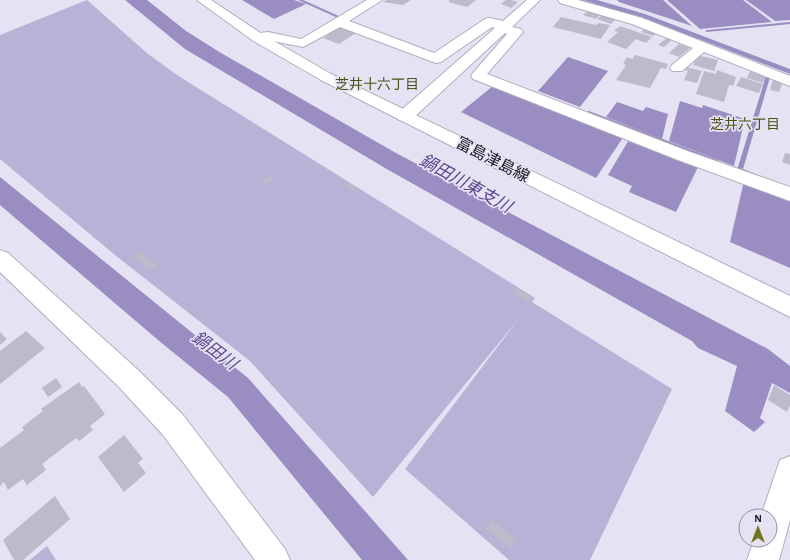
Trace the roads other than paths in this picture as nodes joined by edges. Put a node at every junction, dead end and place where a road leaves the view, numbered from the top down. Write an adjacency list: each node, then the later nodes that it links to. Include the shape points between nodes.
1 (203, 0): 7 (street, 富島津島線)
2 (376, 0): 5 (street)
3 (534, 0): 6 (street)
4 (564, 0): 8 (street, via 636,21)
5 (339, 22): 6 (street, via 436,60 448,49 479,32 490,22); 7 (street, via 303,43 268,36)
6 (504, 27): 11 (street); 12 (street, via 516,32 478,76)
7 (257, 37): 11 (street, 富島津島線, via 326,77)
8 (702, 47): 9 (street); 10 (street)
9 (677, 68)
10 (790, 81)
11 (405, 116): 14 (street, 富島津島線)
12 (790, 194)
13 (0, 259): 18 (street, via 128,378 173,425)
14 (790, 307)
15 (790, 470): 16 (street)
16 (778, 510)
17 (767, 548): 19 (street)
18 (274, 560)
19 (763, 560)

